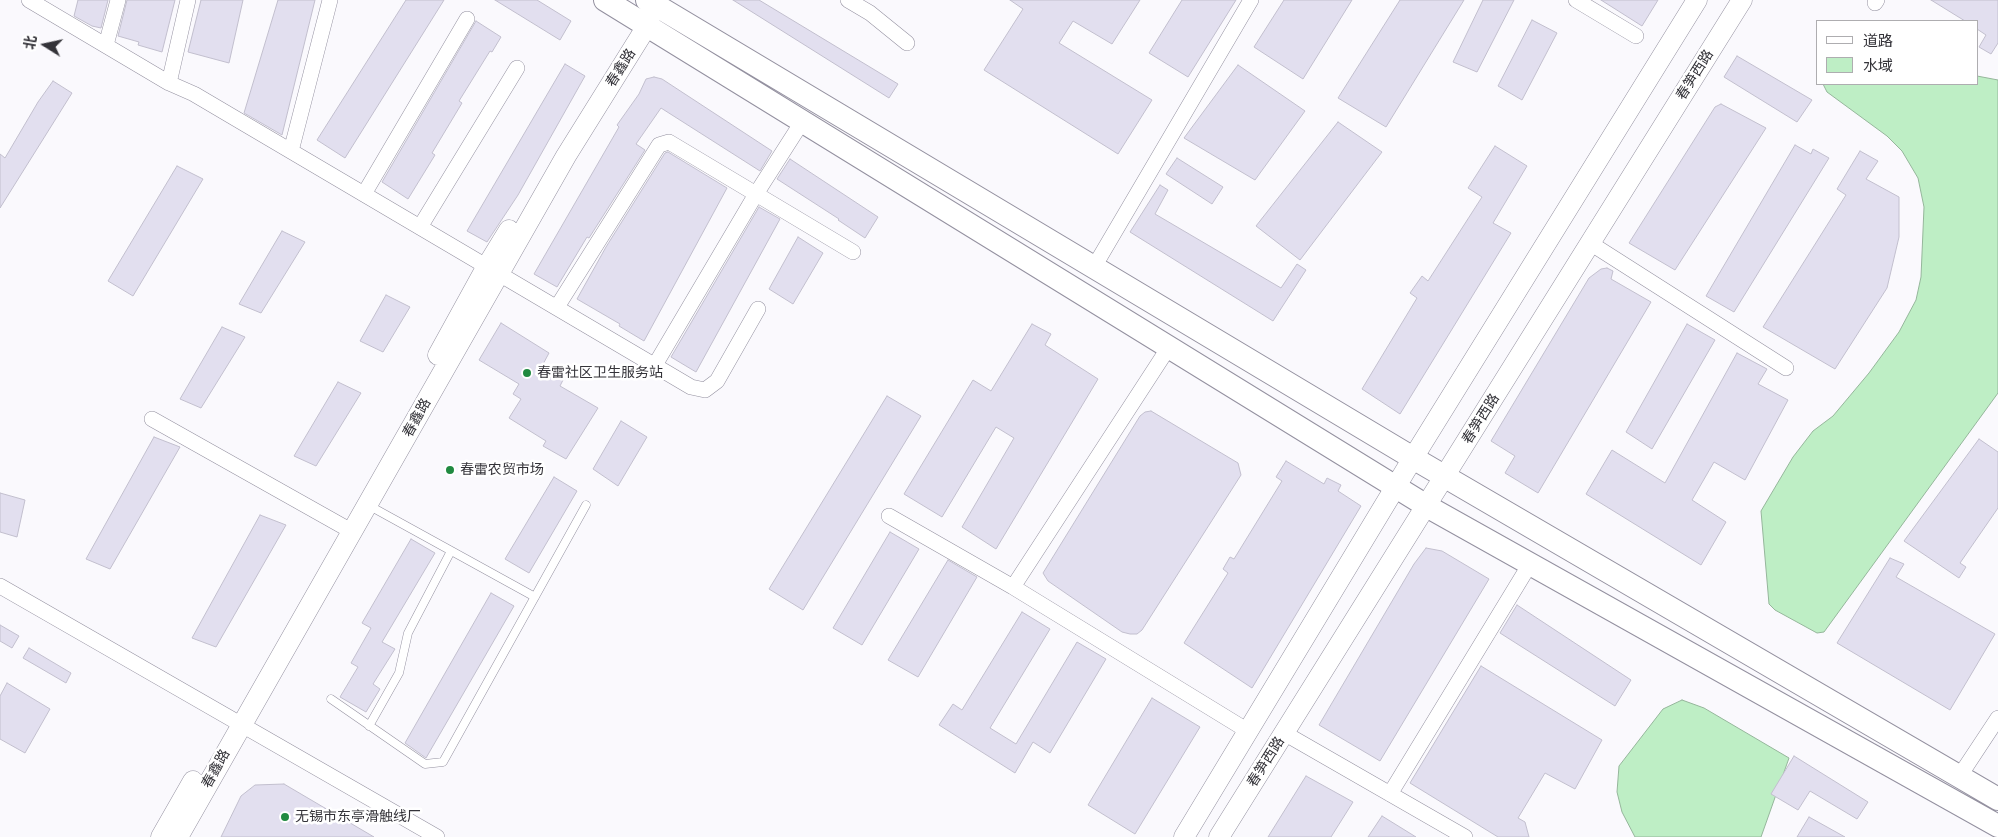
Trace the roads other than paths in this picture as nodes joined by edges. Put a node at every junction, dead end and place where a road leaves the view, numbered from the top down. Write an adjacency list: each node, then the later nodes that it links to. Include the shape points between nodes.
1 (29, 0): 16 (street)
2 (118, 0): 16 (street)
3 (188, 0): 18 (street)
4 (330, 0): 20 (street)
5 (605, 0): 13 (main road)
6 (848, 0): 15 (street)
7 (1251, 0): 26 (street)
8 (1576, 0): 14 (street)
9 (1698, 0): 34 (main road)
10 (1742, 0): 24 (main road, 春笋西路)
11 (653, 2): 13 (main road, 春鑫路); 26 (main road)
12 (467, 19): 21 (street)
13 (645, 25): 19 (main road); 27 (main road, 春鑫路, via 619,50)
14 (1636, 36)
15 (907, 43)
16 (106, 45): 18 (street)
17 (517, 68): 23 (street)
18 (169, 83): 20 (street)
19 (802, 122): 22 (street); 30 (main road)
20 (291, 150): 21 (street)
21 (364, 194): 23 (street)
22 (756, 194): 25 (street); 28 (street, via 669,142 659,145); 31 (street)
23 (420, 227): 27 (street)
24 (1590, 243): 32 (street); 35 (main road, 春笋西路)
25 (853, 252)
26 (1094, 267): 34 (main road)
27 (493, 270): 28 (street); 37 (main road, 春鑫路); 41 (main road, 春鑫路)
28 (557, 308): 31 (street)
29 (758, 309): 31 (street, via 717,381 705,390)
30 (1169, 347): 36 (main road); 45 (street)
31 (655, 365)
32 (1786, 368)
33 (152, 419): 41 (street)
34 (1413, 458): 35 (main road); 36 (main road)
35 (1445, 476): 39 (main road, 春笋西路); 53 (main road)
36 (1396, 487): 39 (main road); 51 (main road)
37 (368, 505): 41 (main road, 春鑫路); 42 (lane)
38 (586, 505): 46 (lane)
39 (1426, 506): 43 (main road); 52 (main road, 春笋西路)
40 (889, 516): 45 (street)
41 (348, 529): 49 (main road, 春鑫路)
42 (451, 551): 46 (lane); 50 (lane, via 408,633 399,673)
43 (1530, 564): 54 (street); 56 (main road)
44 (0, 586): 49 (street)
45 (1013, 587): 51 (street)
46 (535, 597): 50 (lane, via 443,762 425,764)
47 (331, 699): 50 (lane)
48 (1998, 718): 53 (street)
49 (235, 721): 57 (main road, 春鑫路); 58 (main road, 春鑫路); 59 (street)
50 (369, 726)
51 (1248, 731): 60 (main road)
52 (1284, 733): 54 (street); 61 (main road, 春笋西路)
53 (1959, 777): 55 (main road)
54 (1390, 794): 62 (street)
55 (1998, 799)
56 (1998, 826)
57 (161, 837)
58 (178, 837)
59 (438, 837)
60 (1184, 837)
61 (1219, 837)
62 (1465, 837)

